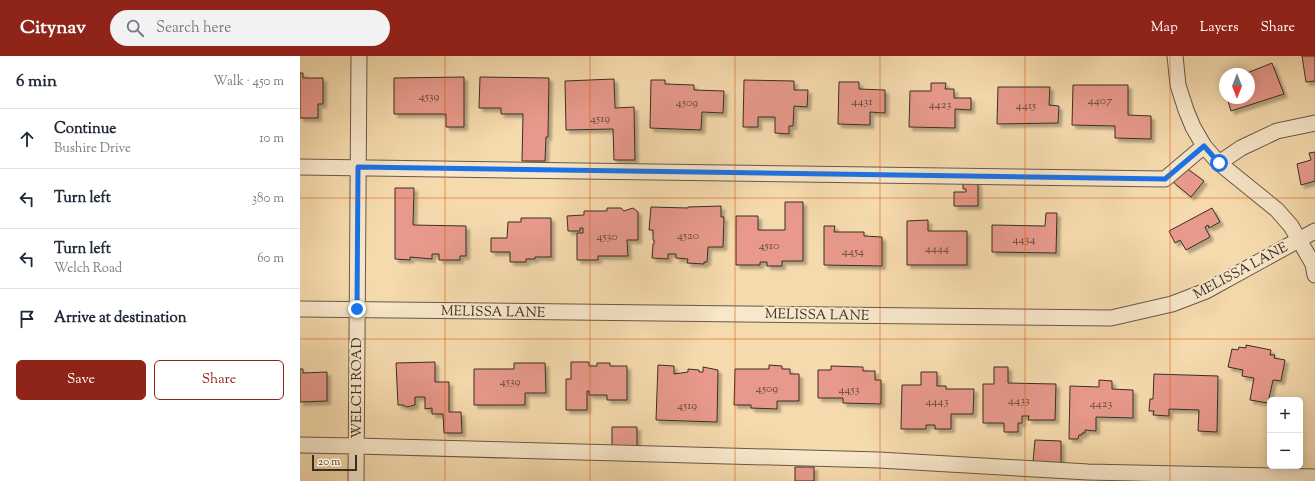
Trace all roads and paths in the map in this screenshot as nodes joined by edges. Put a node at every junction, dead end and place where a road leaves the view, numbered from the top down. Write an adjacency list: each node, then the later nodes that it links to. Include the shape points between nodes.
1 (359, 56): 7 (street, WELCH ROAD)
2 (1175, 56): 4 (street, via 1178,85 1186,110)
3 (1315, 122): 5 (street, via 1277,130 1241,148)
4 (1204, 146): 5 (street); 7 (street, via 1165,179)
5 (1219, 163): 9 (street, via 1277,210)
6 (300, 167): 7 (street)
7 (358, 167): 12 (street, WELCH ROAD)
8 (1315, 231): 9 (street, MELISSA LANE)
9 (1300, 239): 10 (street, via 1313,264); 12 (street, MELISSA LANE, via 1206,291 1172,304 1111,318)
10 (1315, 274)
11 (300, 309): 12 (street, MELISSA LANE)
12 (357, 309): 14 (street, WELCH ROAD)
13 (300, 445): 14 (street)
14 (356, 446): 15 (street, via 879,460 1088,472); 16 (street, WELCH ROAD)
15 (1315, 477)
16 (356, 481)

